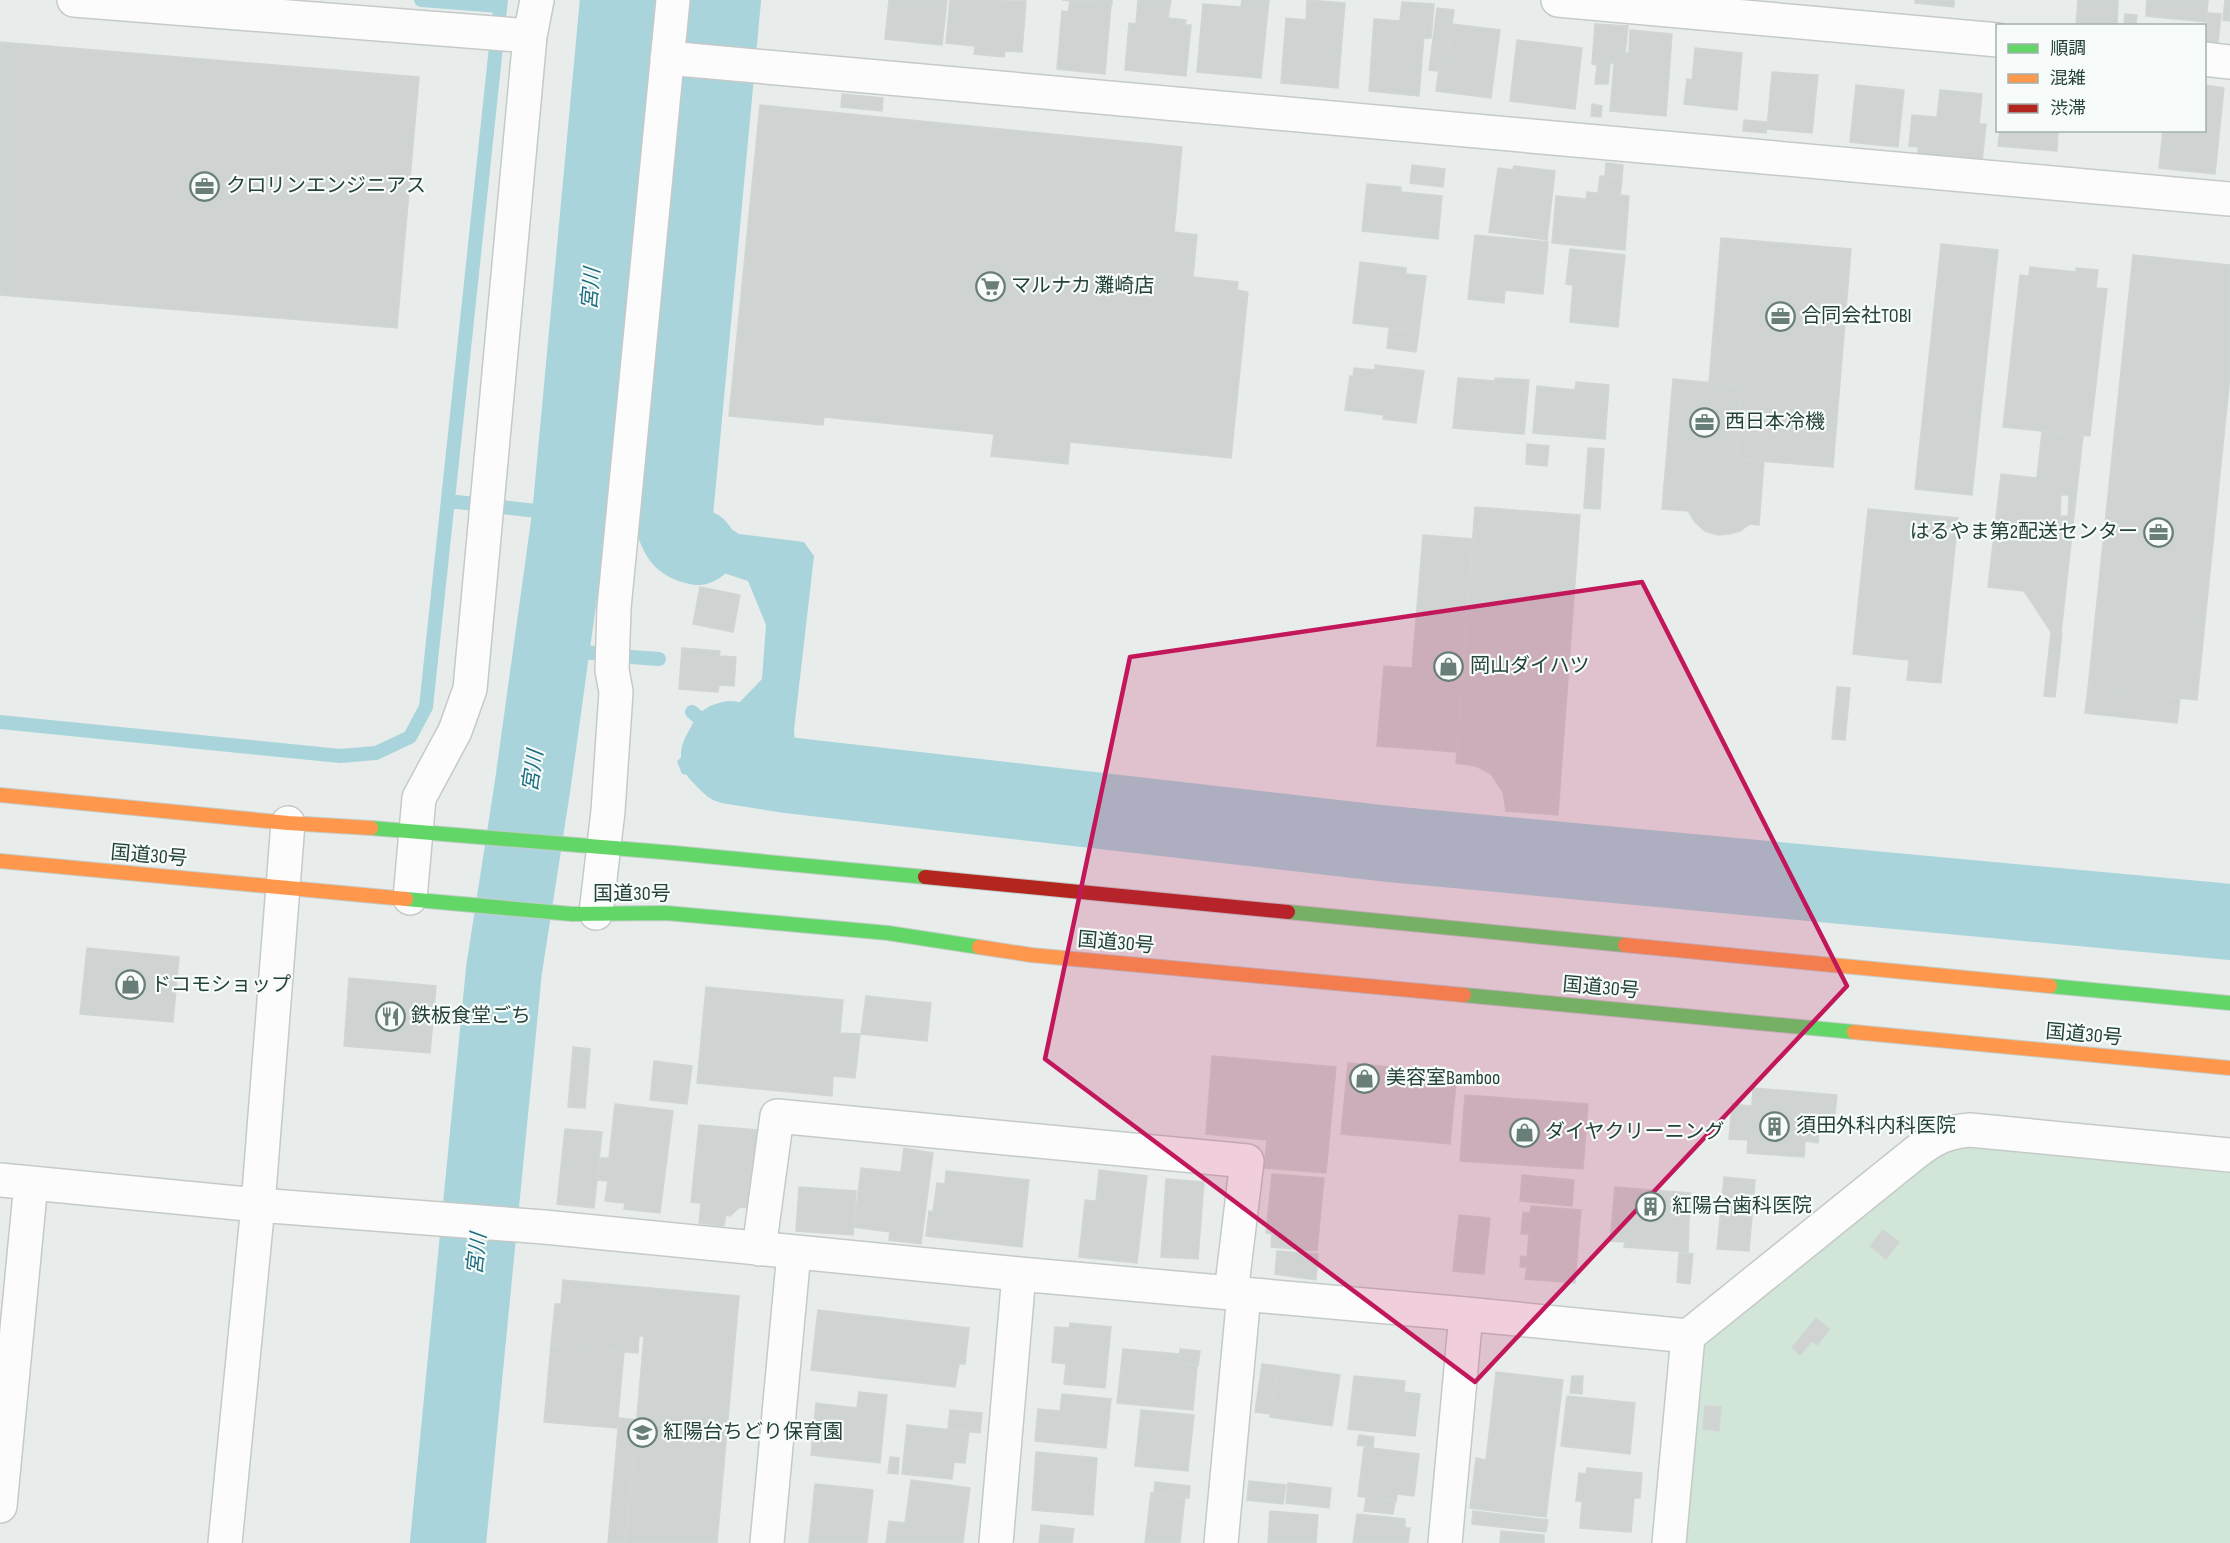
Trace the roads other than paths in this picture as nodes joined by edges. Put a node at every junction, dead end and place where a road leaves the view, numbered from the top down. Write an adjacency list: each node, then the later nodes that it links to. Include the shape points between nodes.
1 (74, 0): 6 (street)
2 (537, 0): 6 (street)
3 (673, 0): 8 (street)
4 (1558, 0): 5 (street)
5 (1629, 3): 7 (street)
6 (508, 34): 14 (street, via 489,488 470,689 455,731 419,798)
7 (1996, 40)
8 (667, 58): 11 (street); 15 (street, via 614,608 612,670 616,692)
9 (2206, 59): 10 (street)
10 (2230, 62)
11 (2230, 199)
12 (0, 795): 13 (highway, 国道30号)
13 (288, 823): 14 (highway, 国道30号); 17 (street)
14 (416, 831): 15 (highway, 国道30号); 18 (street)
15 (592, 846): 19 (street); 20 (highway, 国道30号)
16 (0, 861): 17 (highway, 国道30号)
17 (284, 888): 18 (highway, 国道30号); 24 (street)
18 (410, 898): 19 (highway, 国道30号)
19 (584, 914): 21 (highway, 国道30号, via 675,913 888,933 1031,955)
20 (2230, 1003)
21 (2230, 1068)
22 (2230, 1155): 30 (street, via 1970,1130 1950,1132 1930,1141)
23 (15, 1182): 24 (street); 31 (street)
24 (258, 1205): 25 (street, via 544,1227); 32 (street)
25 (759, 1249): 26 (street); 28 (street, via 777,1116 789,1117 1247,1161)
26 (794, 1252): 27 (street); 33 (street)
27 (1019, 1274): 28 (street); 34 (street)
28 (1237, 1294): 29 (street); 35 (street)
29 (1466, 1314): 30 (street); 36 (street)
30 (1688, 1336): 37 (street)
31 (0, 1506)
32 (225, 1543)
33 (767, 1543)
34 (996, 1543)
35 (1221, 1543)
36 (1445, 1543)
37 (1669, 1543)

